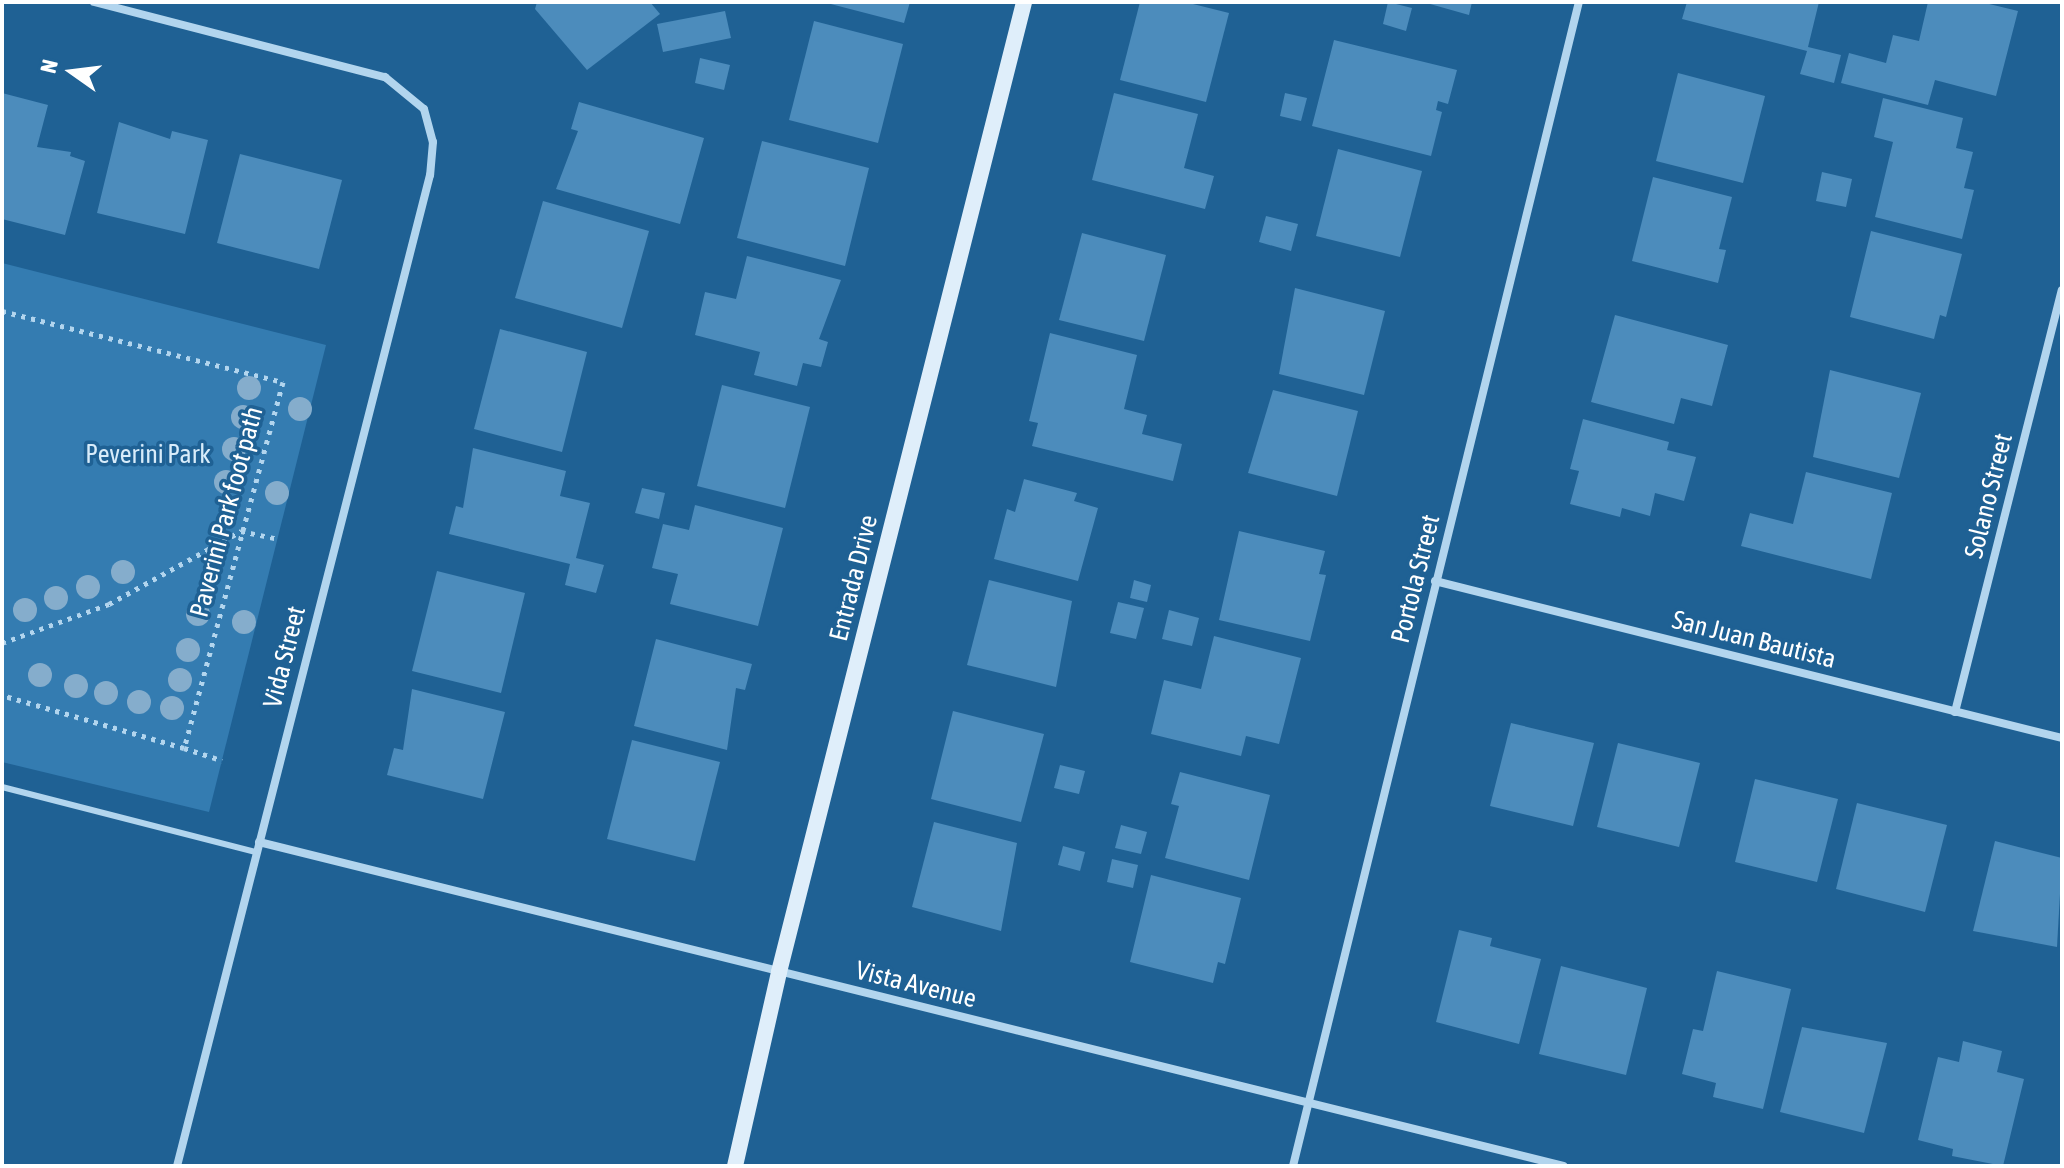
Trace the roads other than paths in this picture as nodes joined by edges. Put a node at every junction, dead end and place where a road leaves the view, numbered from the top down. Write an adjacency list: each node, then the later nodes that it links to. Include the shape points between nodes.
1 (94, 2): 9 (street, Vida Street, via 385,77 424,109 433,158)
2 (1024, 2): 11 (street, Entrada Drive)
3 (1579, 2): 5 (street, Portola Street)
4 (2062, 290): 6 (street, Solano Street)
5 (1435, 581): 6 (street, San Juan Bautista); 12 (street, Portola Street)
6 (1955, 712): 7 (street, San Juan Bautista)
7 (2062, 738)
8 (2, 787): 10 (lane)
9 (259, 842): 10 (street, Vida Street); 11 (street, Vista Avenue)
10 (256, 852): 13 (street, Vida Street)
11 (779, 972): 12 (street, Vista Avenue); 14 (street, Entrada Drive)
12 (1310, 1101): 15 (street, Portola Street); 16 (street, Vista Avenue)
13 (177, 1166)
14 (735, 1166)
15 (1293, 1166)
16 (1563, 1166)

